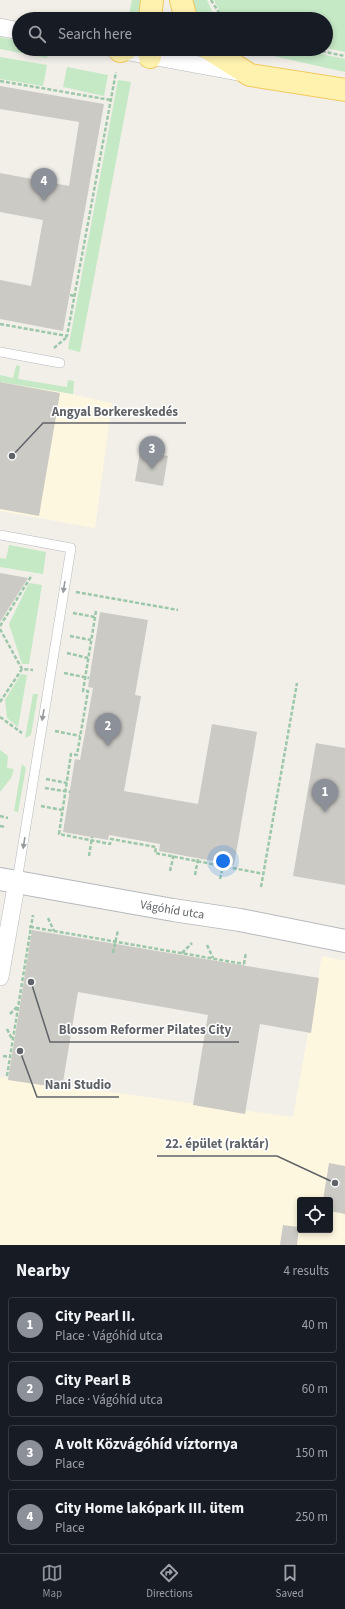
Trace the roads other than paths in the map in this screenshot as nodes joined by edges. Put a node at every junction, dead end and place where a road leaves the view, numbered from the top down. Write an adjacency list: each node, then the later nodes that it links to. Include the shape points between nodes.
1 (181, 0): 2 (main road)
2 (184, 12)
3 (0, 27): 4 (street)
4 (12, 30)
5 (163, 56): 7 (street)
6 (220, 56): 7 (main road)
7 (250, 75): 8 (main road)
8 (345, 90)
9 (0, 352): 10 (lane)
10 (60, 363)
11 (0, 535): 12 (lane, one-way to 12, via 71,548 29,804)
12 (8, 880): 13 (street, Vágóhíd utca); 14 (street)
13 (345, 941)
14 (0, 977)

